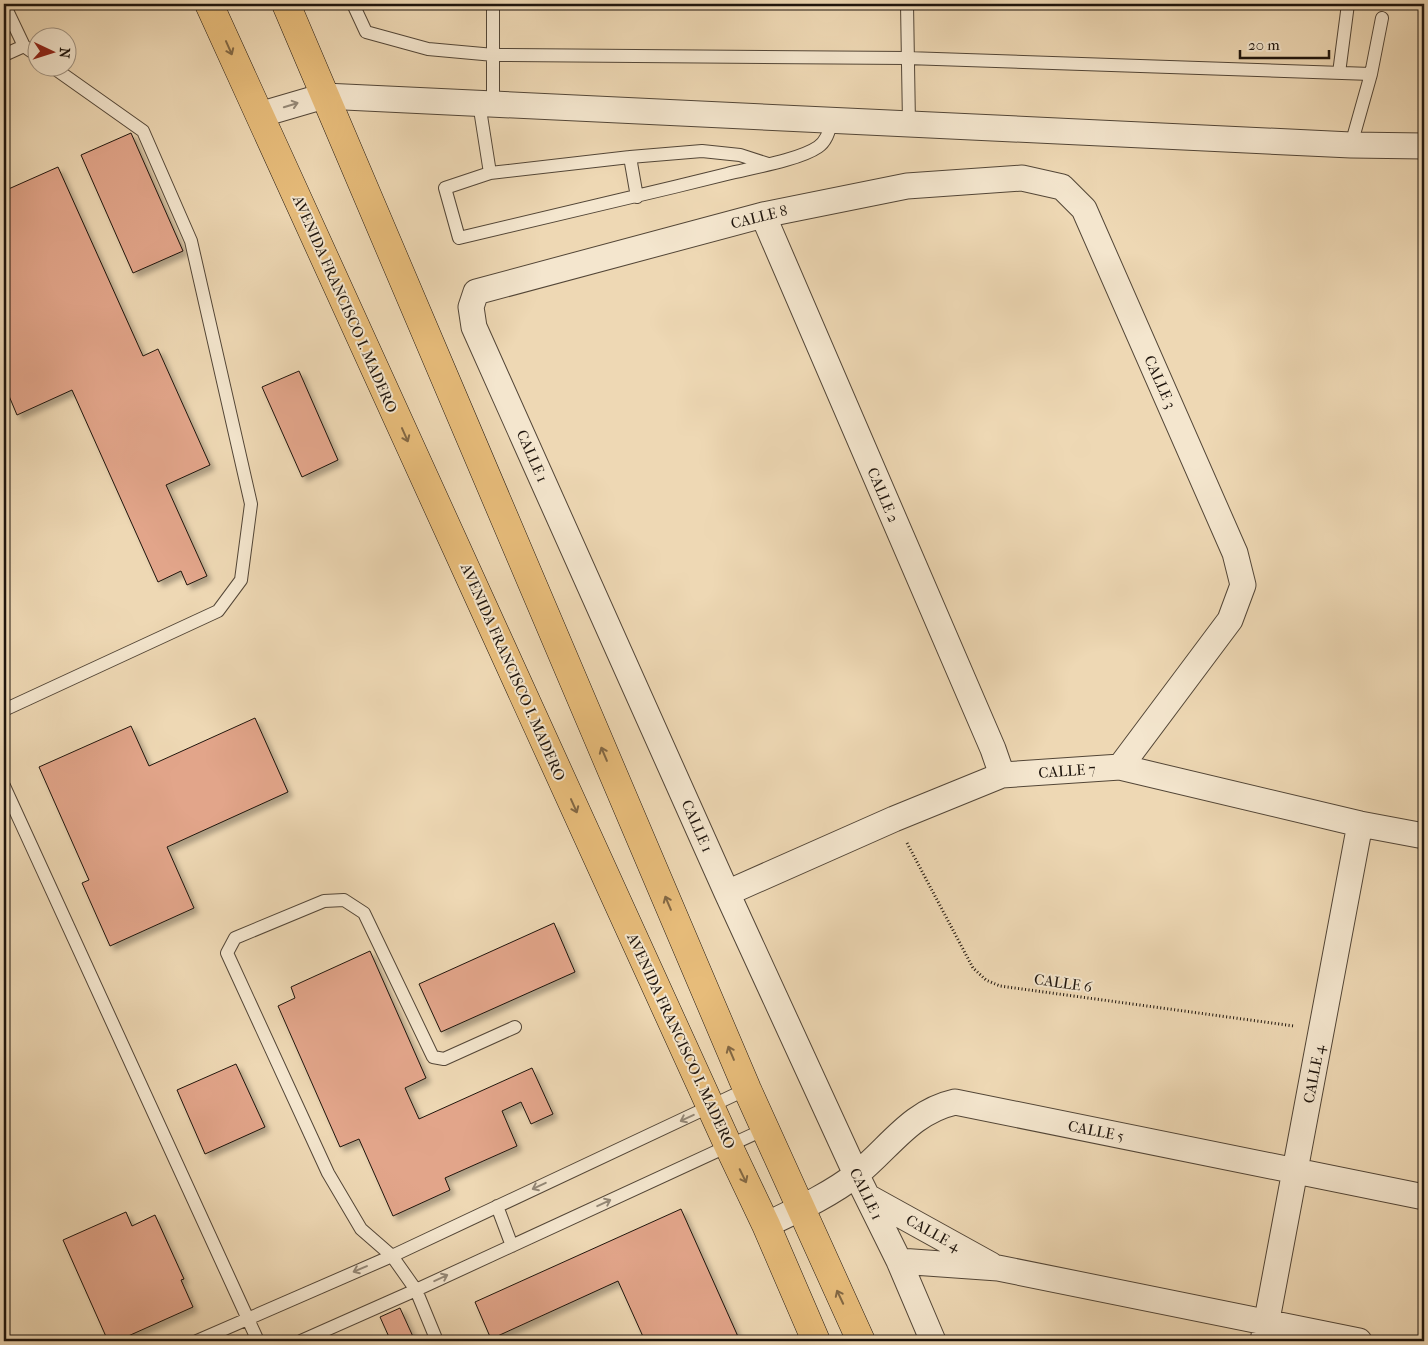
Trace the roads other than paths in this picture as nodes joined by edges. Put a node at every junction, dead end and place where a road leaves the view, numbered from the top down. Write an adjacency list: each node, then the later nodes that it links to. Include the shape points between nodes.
1 (4, 4): 9 (lane)
2 (209, 4): 19 (main road, AVENIDA FRANCISCO I. MADERO, one-way to 19)
3 (286, 4): 17 (main road)
4 (353, 4): 12 (lane, via 366,32 428,49)
5 (492, 4): 12 (lane)
6 (907, 4): 13 (lane)
7 (1348, 4): 14 (lane)
8 (1382, 18): 15 (lane)
9 (24, 46): 10 (lane); 11 (lane)
10 (28, 49)
11 (4, 55)
12 (494, 55): 13 (lane); 18 (lane)
13 (907, 58): 14 (lane); 21 (lane)
14 (1339, 74): 15 (lane)
15 (1372, 74): 22 (lane)
16 (68, 78): 31 (lane, via 143,131 191,241 251,504 241,580 218,611)
17 (324, 96): 18 (street); 19 (street, one-way to 17); 39 (main road, one-way to 17)
18 (486, 104): 20 (street); 26 (lane)
19 (259, 115): 40 (main road, AVENIDA FRANCISCO I. MADERO, one-way to 40)
20 (832, 121): 21 (street); 25 (lane, via 827,138 819,147 803,155)
21 (908, 124): 22 (street)
22 (1351, 145): 23 (street)
23 (1424, 146)
24 (630, 157): 25 (lane, via 702,152 740,154); 26 (lane); 28 (lane)
25 (768, 164): 28 (lane)
26 (490, 173): 28 (lane, via 445,188 460,238)
27 (1062, 187): 29 (street, CALLE 8, via 1022,178 907,186); 32 (street, CALLE 3, via 1084,209 1234,553 1243,585 1230,620)
28 (637, 197)
29 (762, 215): 30 (street, CALLE 8, via 476,292); 33 (street, CALLE 2)
30 (471, 307): 37 (street, CALLE 1, via 474,327)
31 (4, 710)
32 (1120, 767): 33 (street, CALLE 7); 35 (street, CALLE 7)
33 (1002, 775): 37 (street, CALLE 7)
34 (4, 786): 55 (lane)
35 (1360, 824): 36 (street, CALLE 7); 43 (street, CALLE 4)
36 (1424, 836)
37 (727, 893): 44 (street, CALLE 1)
38 (515, 1027): 51 (lane, via 444,1059 433,1057 364,913 344,900 324,900 235,938 227,953 328,1173 361,1229)
39 (746, 1089): 40 (lane); 41 (main road)
40 (711, 1106): 42 (main road, AVENIDA FRANCISCO I. MADERO); 47 (lane, one-way to 47)
41 (764, 1129): 42 (lane); 48 (main road)
42 (728, 1145): 49 (main road, AVENIDA FRANCISCO I. MADERO, one-way to 49); 50 (lane, one-way to 42)
43 (1296, 1171): 44 (street, CALLE 5, via 956,1102 919,1116); 46 (street, CALLE 5); 56 (street, CALLE 4)
44 (856, 1174): 45 (street, CALLE 1); 48 (street, CALLE 5)
45 (868, 1197): 52 (street, CALLE 1); 53 (street, CALLE 4)
46 (1424, 1197)
47 (497, 1206): 50 (lane); 51 (lane)
48 (800, 1208): 49 (street, CALLE 5); 62 (main road, one-way to 48)
49 (766, 1224): 61 (main road, AVENIDA FRANCISCO I. MADERO)
50 (512, 1246): 54 (lane, one-way to 50)
51 (392, 1256): 54 (lane); 55 (lane, one-way to 55)
52 (899, 1262): 53 (street, CALLE 4); 63 (street, CALLE 1)
53 (998, 1268): 56 (street, CALLE 4)
54 (416, 1290): 59 (lane); 60 (lane)
55 (247, 1318): 57 (lane); 58 (lane)
56 (1264, 1332): 64 (street, CALLE 4)
57 (197, 1341)
58 (258, 1341)
59 (301, 1341)
60 (437, 1341)
61 (816, 1341)
62 (861, 1341)
63 (934, 1341)
64 (1359, 1341)

